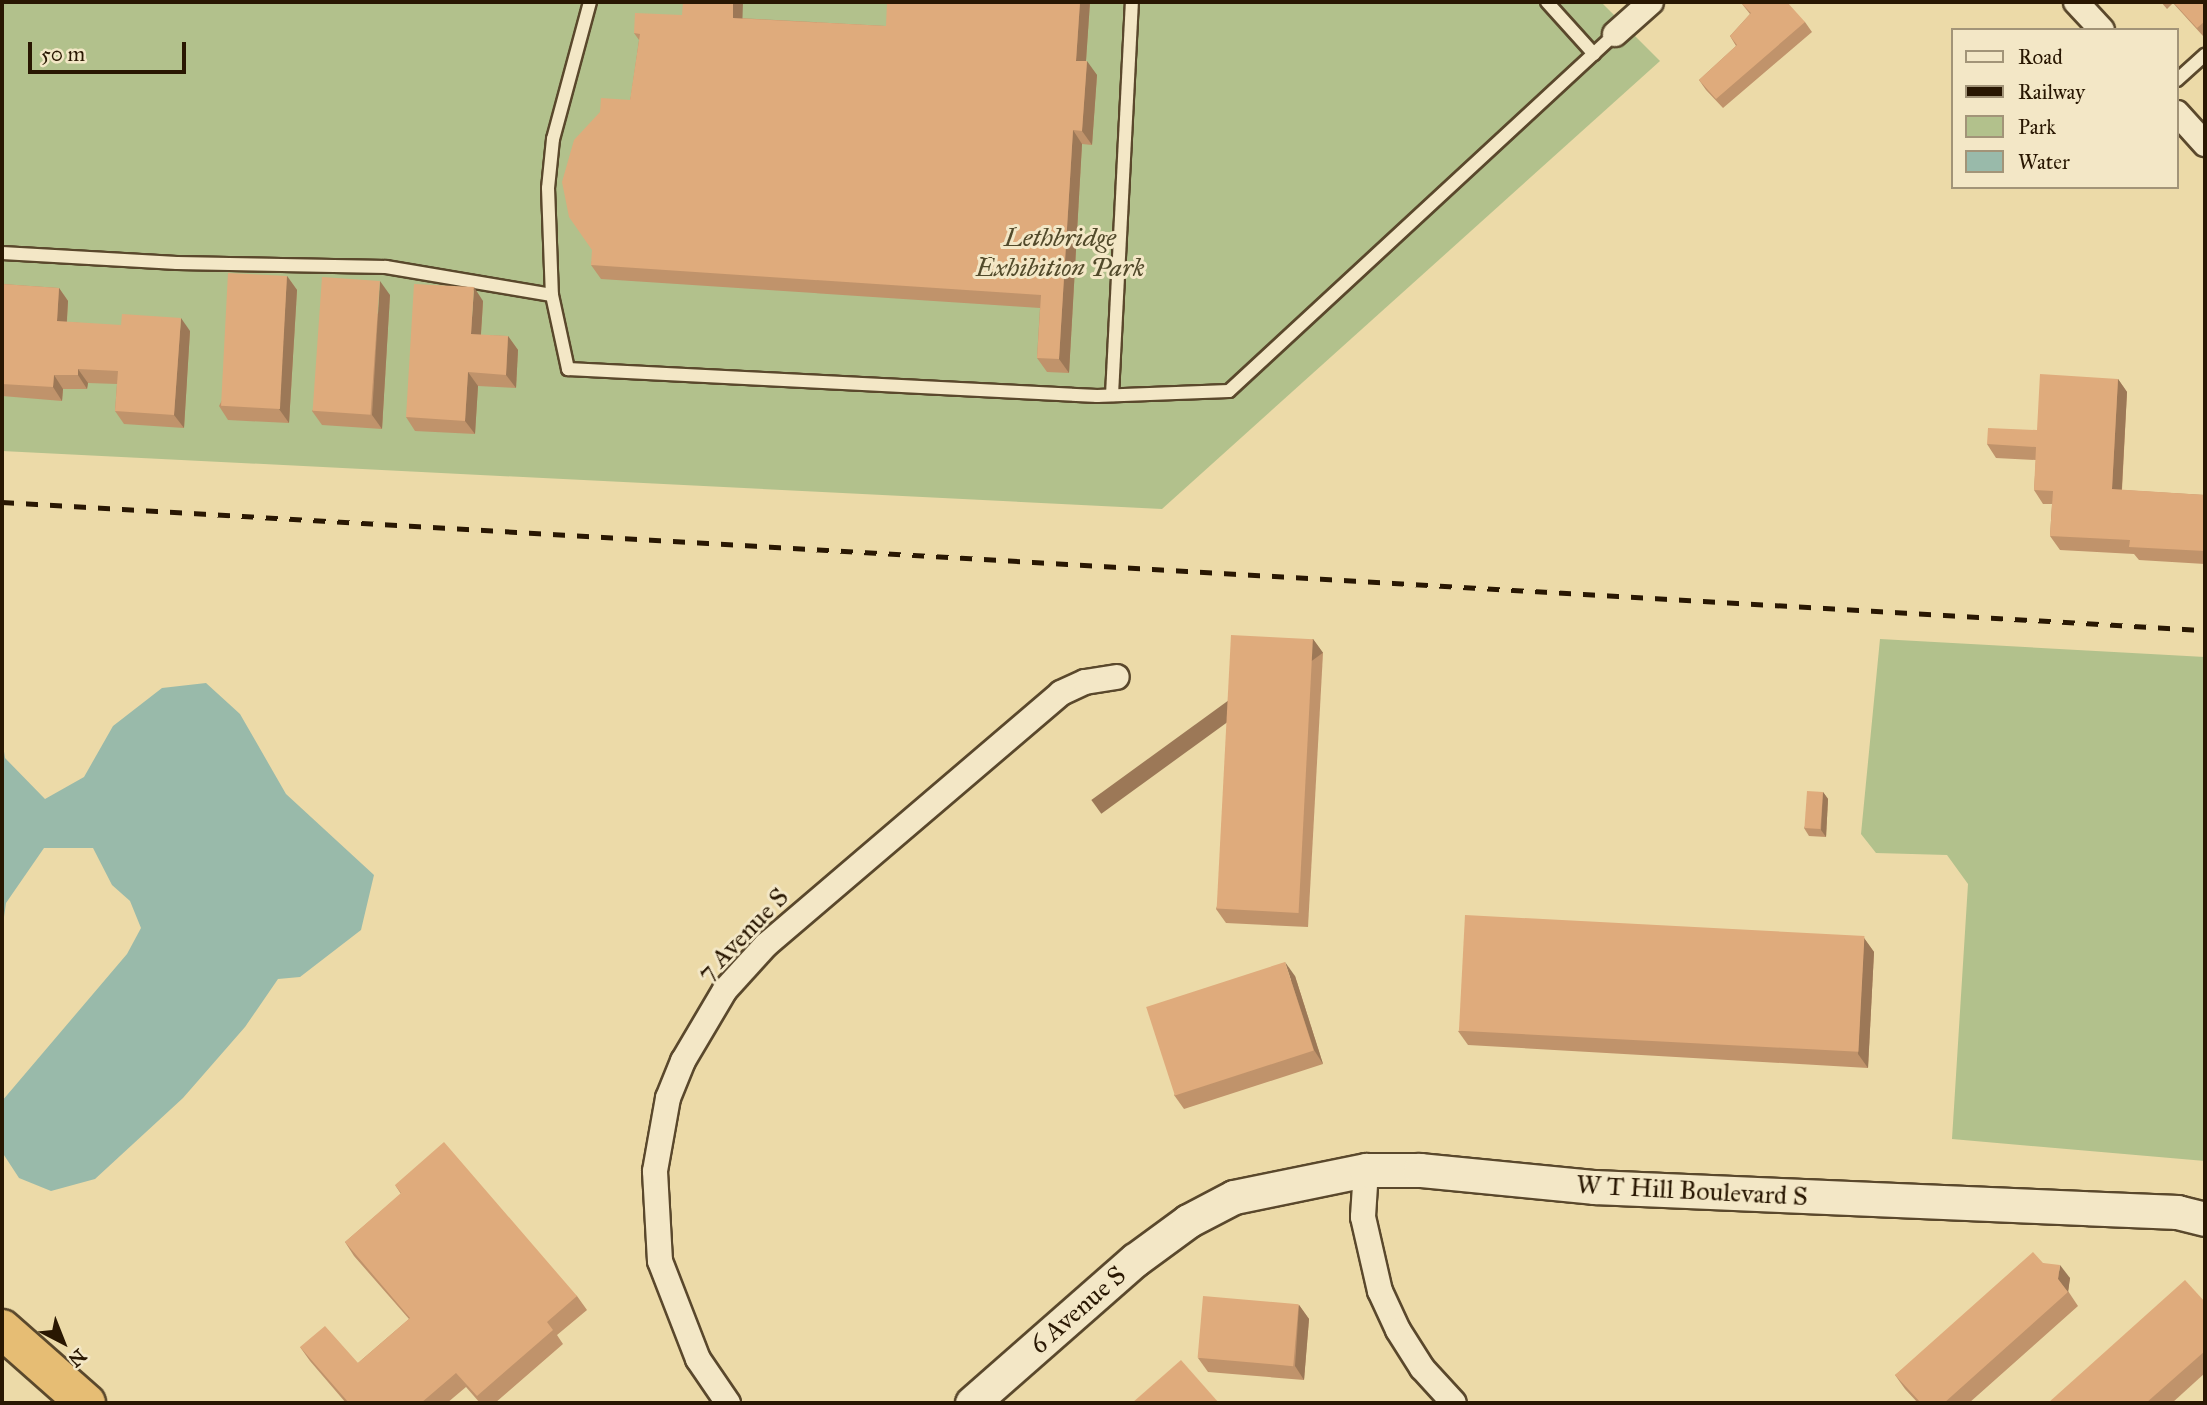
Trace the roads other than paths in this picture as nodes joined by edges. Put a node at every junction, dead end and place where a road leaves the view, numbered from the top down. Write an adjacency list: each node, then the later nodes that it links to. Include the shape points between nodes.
1 (590, 2): 14 (lane, via 553,138 548,188)
2 (1132, 2): 15 (lane)
3 (1546, 2): 8 (lane)
4 (1651, 2): 7 (street)
5 (2076, 2): 6 (street)
6 (2100, 28)
7 (1615, 34): 8 (lane)
8 (1594, 54): 15 (lane, via 1229,391)
9 (2205, 55): 10 (lane)
10 (2179, 78)
11 (2179, 115): 12 (street)
12 (2205, 144)
13 (2, 253): 14 (lane, via 177,263 386,267)
14 (552, 295): 15 (lane, via 568,369)
15 (1112, 396)
16 (1117, 677): 22 (street, 7 Avenue S, via 1085,682 1061,693 766,945 725,990 682,1061 668,1098 655,1171 660,1261 698,1360)
17 (1366, 1170): 18 (street, W T Hill Boulevard S, via 1420,1170 1594,1187 2177,1212); 19 (street, W T Hill Boulevard S, via 1234,1197); 24 (street, via 1363,1217 1380,1291 1422,1368)
18 (2205, 1219)
19 (1188, 1222): 23 (street, 6 Avenue S, via 1135,1260)
20 (2, 1329): 21 (highway)
21 (86, 1403)
22 (728, 1403)
23 (972, 1403)
24 (1454, 1403)

